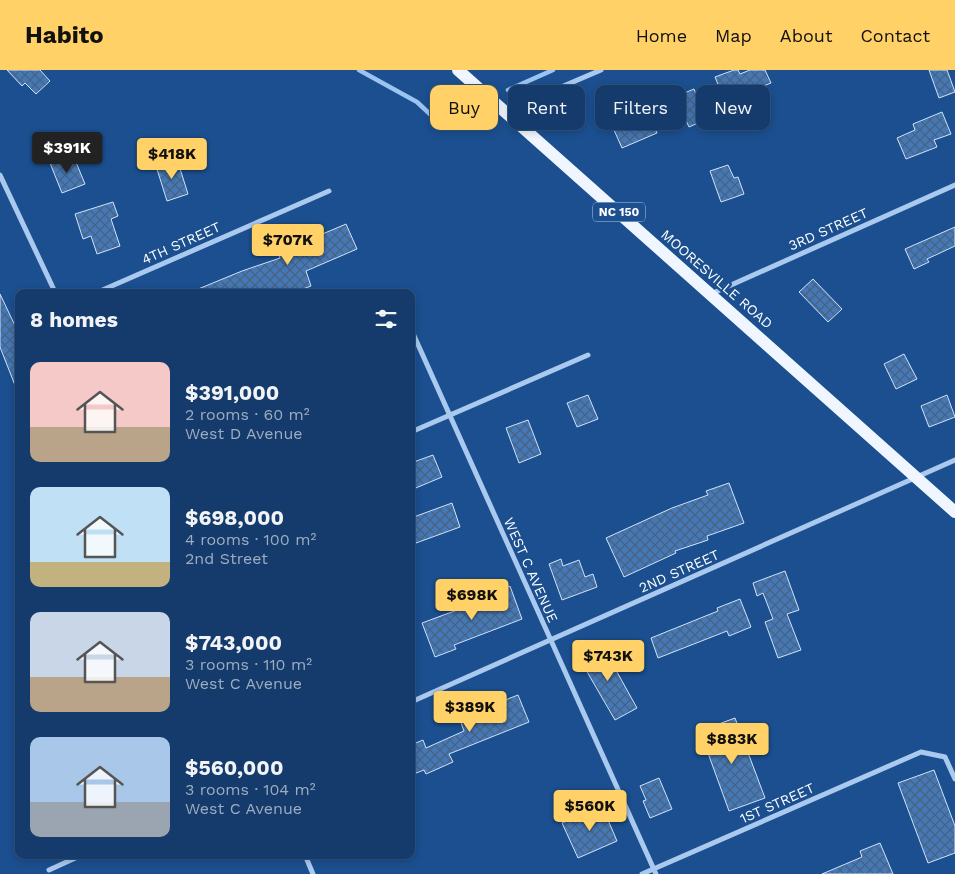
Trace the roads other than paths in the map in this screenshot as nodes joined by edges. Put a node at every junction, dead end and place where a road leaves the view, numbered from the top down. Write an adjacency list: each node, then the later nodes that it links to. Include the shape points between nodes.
1 (458, 70): 3 (main road, MOORESVILLE ROAD / NC 150)
2 (601, 70): 3 (street)
3 (506, 111): 9 (main road, MOORESVILLE ROAD / NC 150)
4 (0, 175): 7 (street)
5 (955, 185): 9 (street, 3RD STREET)
6 (328, 190): 8 (street, 4TH STREET)
7 (54, 289)
8 (105, 289)
9 (711, 294): 15 (main road, MOORESVILLE ROAD / NC 150)
10 (415, 338): 12 (street, WEST C AVENUE)
11 (588, 355): 12 (street)
12 (448, 415): 13 (street); 17 (street, WEST C AVENUE)
13 (415, 430)
14 (955, 460): 15 (street, 2ND STREET)
15 (916, 477): 16 (main road, MOORESVILLE ROAD / NC 150); 17 (street, 2ND STREET)
16 (955, 512)
17 (551, 641): 18 (street, 2ND STREET); 23 (street, WEST C AVENUE)
18 (415, 700)
19 (955, 779): 23 (street, 1ST STREET, via 945,757 921,752)
20 (73, 859): 22 (street)
21 (307, 859): 24 (street)
22 (50, 870)
23 (654, 871): 25 (street, 1ST STREET)
24 (313, 874)
25 (642, 874)

